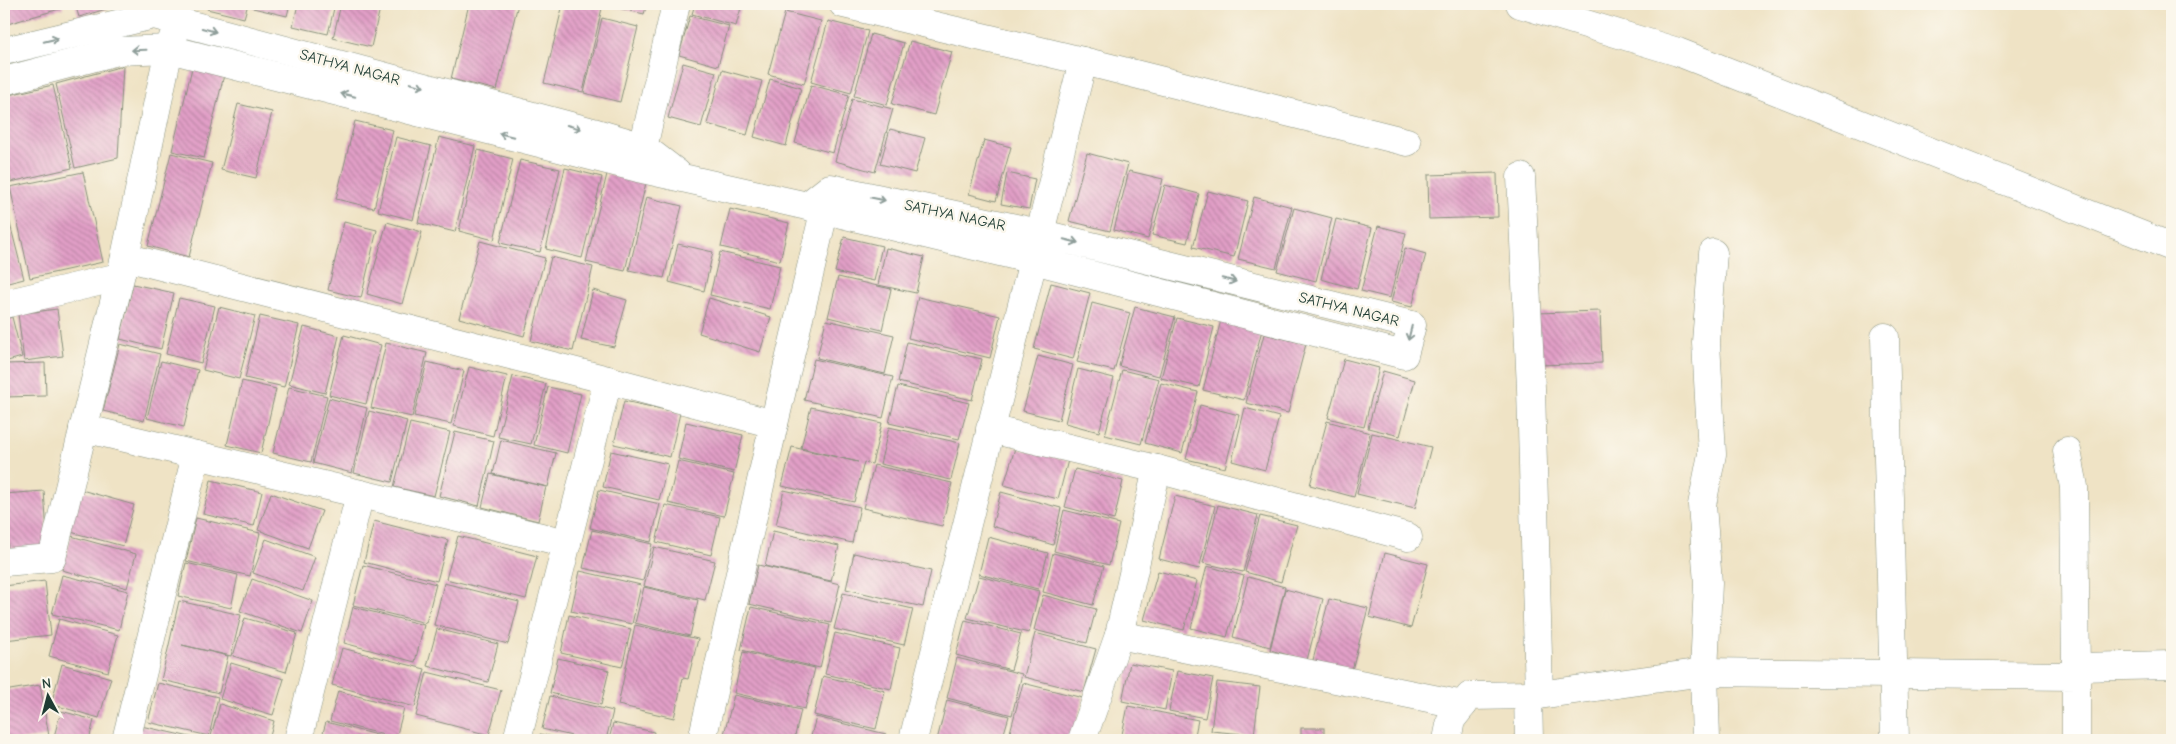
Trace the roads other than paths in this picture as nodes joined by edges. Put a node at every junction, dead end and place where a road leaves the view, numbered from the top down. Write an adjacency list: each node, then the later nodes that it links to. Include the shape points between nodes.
1 (676, 4): 10 (street)
2 (843, 4): 7 (street)
3 (1520, 4): 14 (street, via 1678,52)
4 (181, 13): 5 (street); 6 (street, SATHYA NAGAR, one-way to 4, via 154,16); 10 (street, SATHYA NAGAR, one-way to 10, via 592,132)
5 (169, 49): 8 (street, SATHYA NAGAR, one-way to 8, via 118,51); 10 (street, SATHYA NAGAR, one-way to 5); 17 (street)
6 (4, 51)
7 (1083, 61): 9 (street); 13 (street)
8 (4, 81)
9 (1407, 142)
10 (640, 158): 12 (street, SATHYA NAGAR, via 686,179)
11 (1521, 177): 36 (street, via 1531,388)
12 (820, 201): 13 (street, SATHYA NAGAR, one-way to 13); 16 (street, SATHYA NAGAR); 21 (street)
13 (1039, 233): 16 (street); 16 (street, SATHYA NAGAR, one-way to 16, via 1412,325 1404,355)
14 (2172, 247)
15 (1713, 252): 33 (street, via 1706,342 1712,454 1702,505 1708,584)
16 (1033, 260): 23 (street)
17 (122, 267): 18 (street); 20 (street); 22 (street)
18 (4, 304)
19 (1885, 337): 35 (street)
20 (608, 380): 21 (street); 29 (street)
21 (774, 424): 41 (street)
22 (83, 428): 25 (street); 30 (street, via 52,558)
23 (990, 429): 26 (street); 42 (street)
24 (2067, 451): 34 (street, via 2074,487)
25 (196, 455): 27 (street); 38 (street)
26 (1157, 470): 28 (street); 31 (street)
27 (360, 494): 29 (street); 39 (street)
28 (1408, 536)
29 (567, 543): 40 (street)
30 (4, 562)
31 (1119, 635): 37 (street); 43 (street)
32 (2172, 666): 34 (street)
33 (1704, 672): 35 (street); 36 (street); 46 (street)
34 (2076, 672): 35 (street); 48 (street)
35 (1893, 674): 47 (street)
36 (1533, 695): 37 (street, via 1470,696); 45 (street)
37 (1463, 705): 44 (street, via 1451,720)
38 (126, 740)
39 (298, 740)
40 (517, 740)
41 (702, 740)
42 (914, 740)
43 (1082, 740)
44 (1447, 740)
45 (1529, 740)
46 (1706, 740)
47 (1895, 740)
48 (2076, 740)

